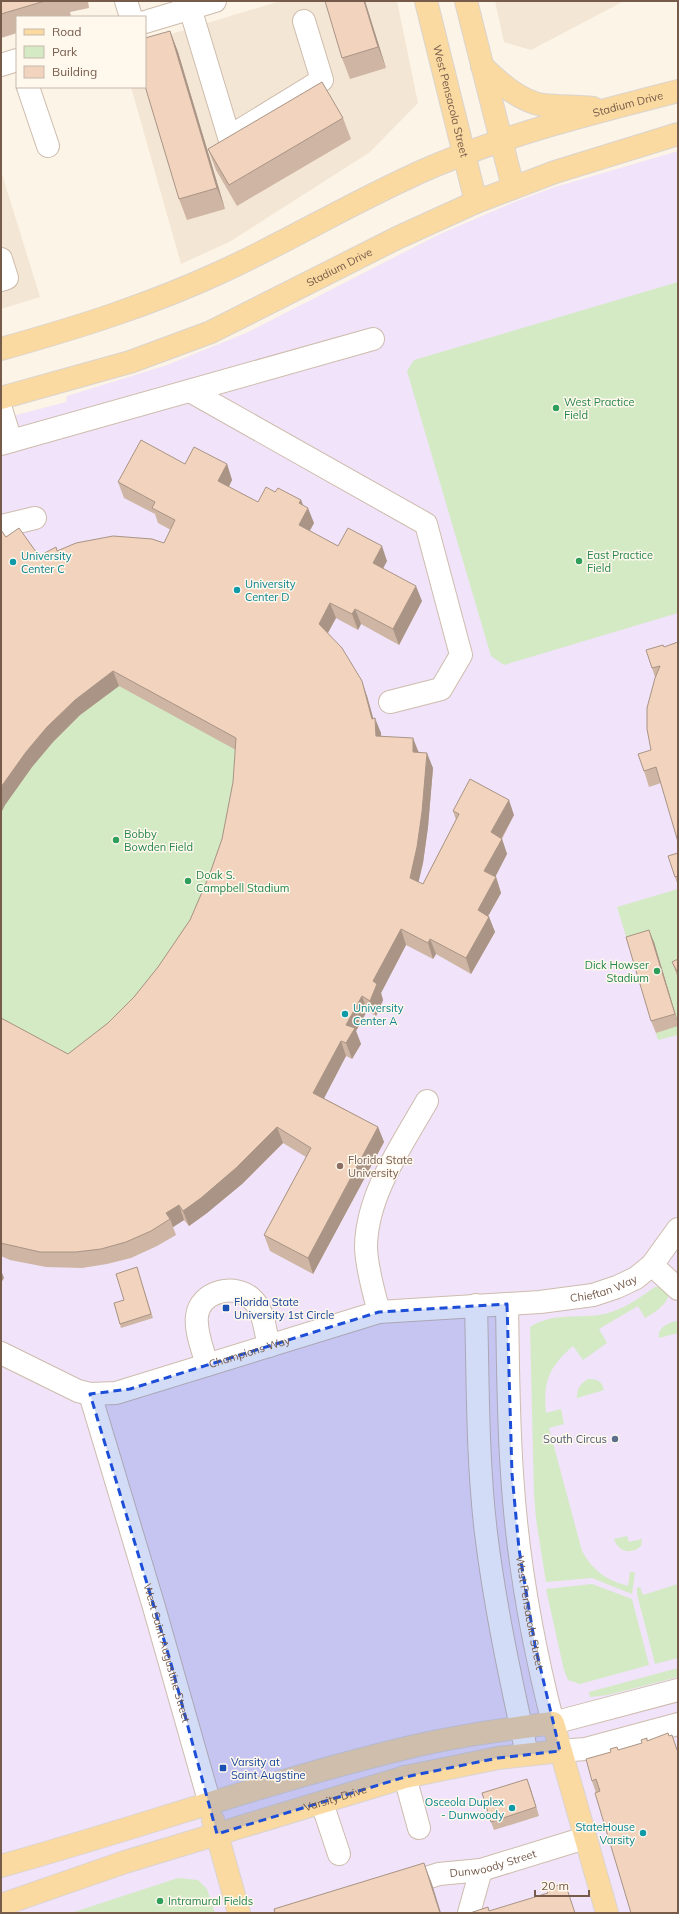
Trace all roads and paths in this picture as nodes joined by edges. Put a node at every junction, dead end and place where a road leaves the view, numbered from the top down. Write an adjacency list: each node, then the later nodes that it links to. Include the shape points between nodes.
1 (126, 1): 6 (street)
2 (214, 1): 5 (street)
3 (426, 1): 18 (main road, West Pensacola Street)
4 (466, 1): 11 (main road)
5 (190, 8): 7 (street, via 229,137 322,80); 8 (street)
6 (131, 16)
7 (304, 21)
8 (146, 22)
9 (16, 60): 10 (street)
10 (1, 65)
11 (482, 66): 14 (main road, via 511,90 542,105); 16 (main road)
12 (28, 88): 17 (street)
13 (678, 91): 14 (main road, Stadium Drive)
14 (606, 110): 16 (main road, Stadium Drive)
15 (678, 134): 19 (main road, Stadium Drive, via 596,158)
16 (501, 142): 18 (main road, Stadium Drive); 19 (main road)
17 (48, 146)
18 (464, 155): 20 (main road, West Pensacola Street); 24 (main road, Stadium Drive, via 408,177 190,286 99,321)
19 (513, 187): 20 (main road, Stadium Drive)
20 (476, 202): 26 (main road, Stadium Drive, via 397,238 211,332 130,362)
21 (1, 259): 22 (street, via 7,278)
22 (1, 280)
23 (373, 338): 25 (street)
24 (1, 349)
25 (190, 391): 28 (street); 31 (street, via 426,524 461,655 441,689)
26 (1, 398)
27 (1, 409): 28 (street)
28 (6, 443)
29 (34, 518): 30 (street)
30 (1, 526)
31 (390, 702)
32 (427, 1101): 38 (street, via 391,1165 370,1214 366,1247)
33 (678, 1229): 34 (street, Chieftan Way)
34 (652, 1265): 35 (street); 36 (street, Chieftan Way, via 630,1281 593,1295)
35 (678, 1289)
36 (507, 1304): 37 (street, Champions Way); 44 (street, West Pensacola Street, via 510,1442 516,1524 530,1621)
37 (476, 1305): 38 (street, Champions Way); 46 (street, via 479,1426 486,1532 498,1615)
38 (379, 1312): 39 (street, Champions Way)
39 (269, 1346): 41 (street, Champions Way); 41 (street, via 261,1313 253,1300 243,1292 220,1291 201,1306 197,1316)
40 (1, 1353): 42 (street, Champions Way, via 66,1386)
41 (207, 1365): 42 (street, Champions Way, via 116,1393)
42 (90, 1394): 53 (street, West Saint Augustine Street, via 159,1622)
43 (678, 1690): 44 (street)
44 (553, 1723): 46 (main road); 48 (main road, West Pensacola Street)
45 (678, 1724): 47 (street, Varsity Drive)
46 (521, 1727): 49 (street); 53 (main road, via 399,1749)
47 (644, 1733): 48 (street, Varsity Drive, via 585,1749); 50 (street)
48 (560, 1751): 49 (main road, Varsity Drive); 56 (main road, West Pensacola Street)
49 (527, 1754): 51 (main road, Varsity Drive)
50 (650, 1754)
51 (405, 1777): 52 (main road, Varsity Drive); 54 (street)
52 (322, 1803): 55 (main road, Varsity Drive); 57 (street)
53 (210, 1804): 55 (main road, West Saint Augustine Street); 58 (main road)
54 (419, 1828)
55 (217, 1834): 61 (main road, Varsity Drive, via 125,1862); 62 (main road, West Saint Augustine Street)
56 (585, 1838): 59 (street, Dunwoody Street); 64 (main road, West Pensacola Street)
57 (339, 1854)
58 (1, 1866)
59 (481, 1870): 60 (street, Dunwoody Street, via 439,1874 407,1884); 63 (street)
60 (409, 1892)
61 (1, 1905)
62 (239, 1913)
63 (469, 1913)
64 (607, 1913)

